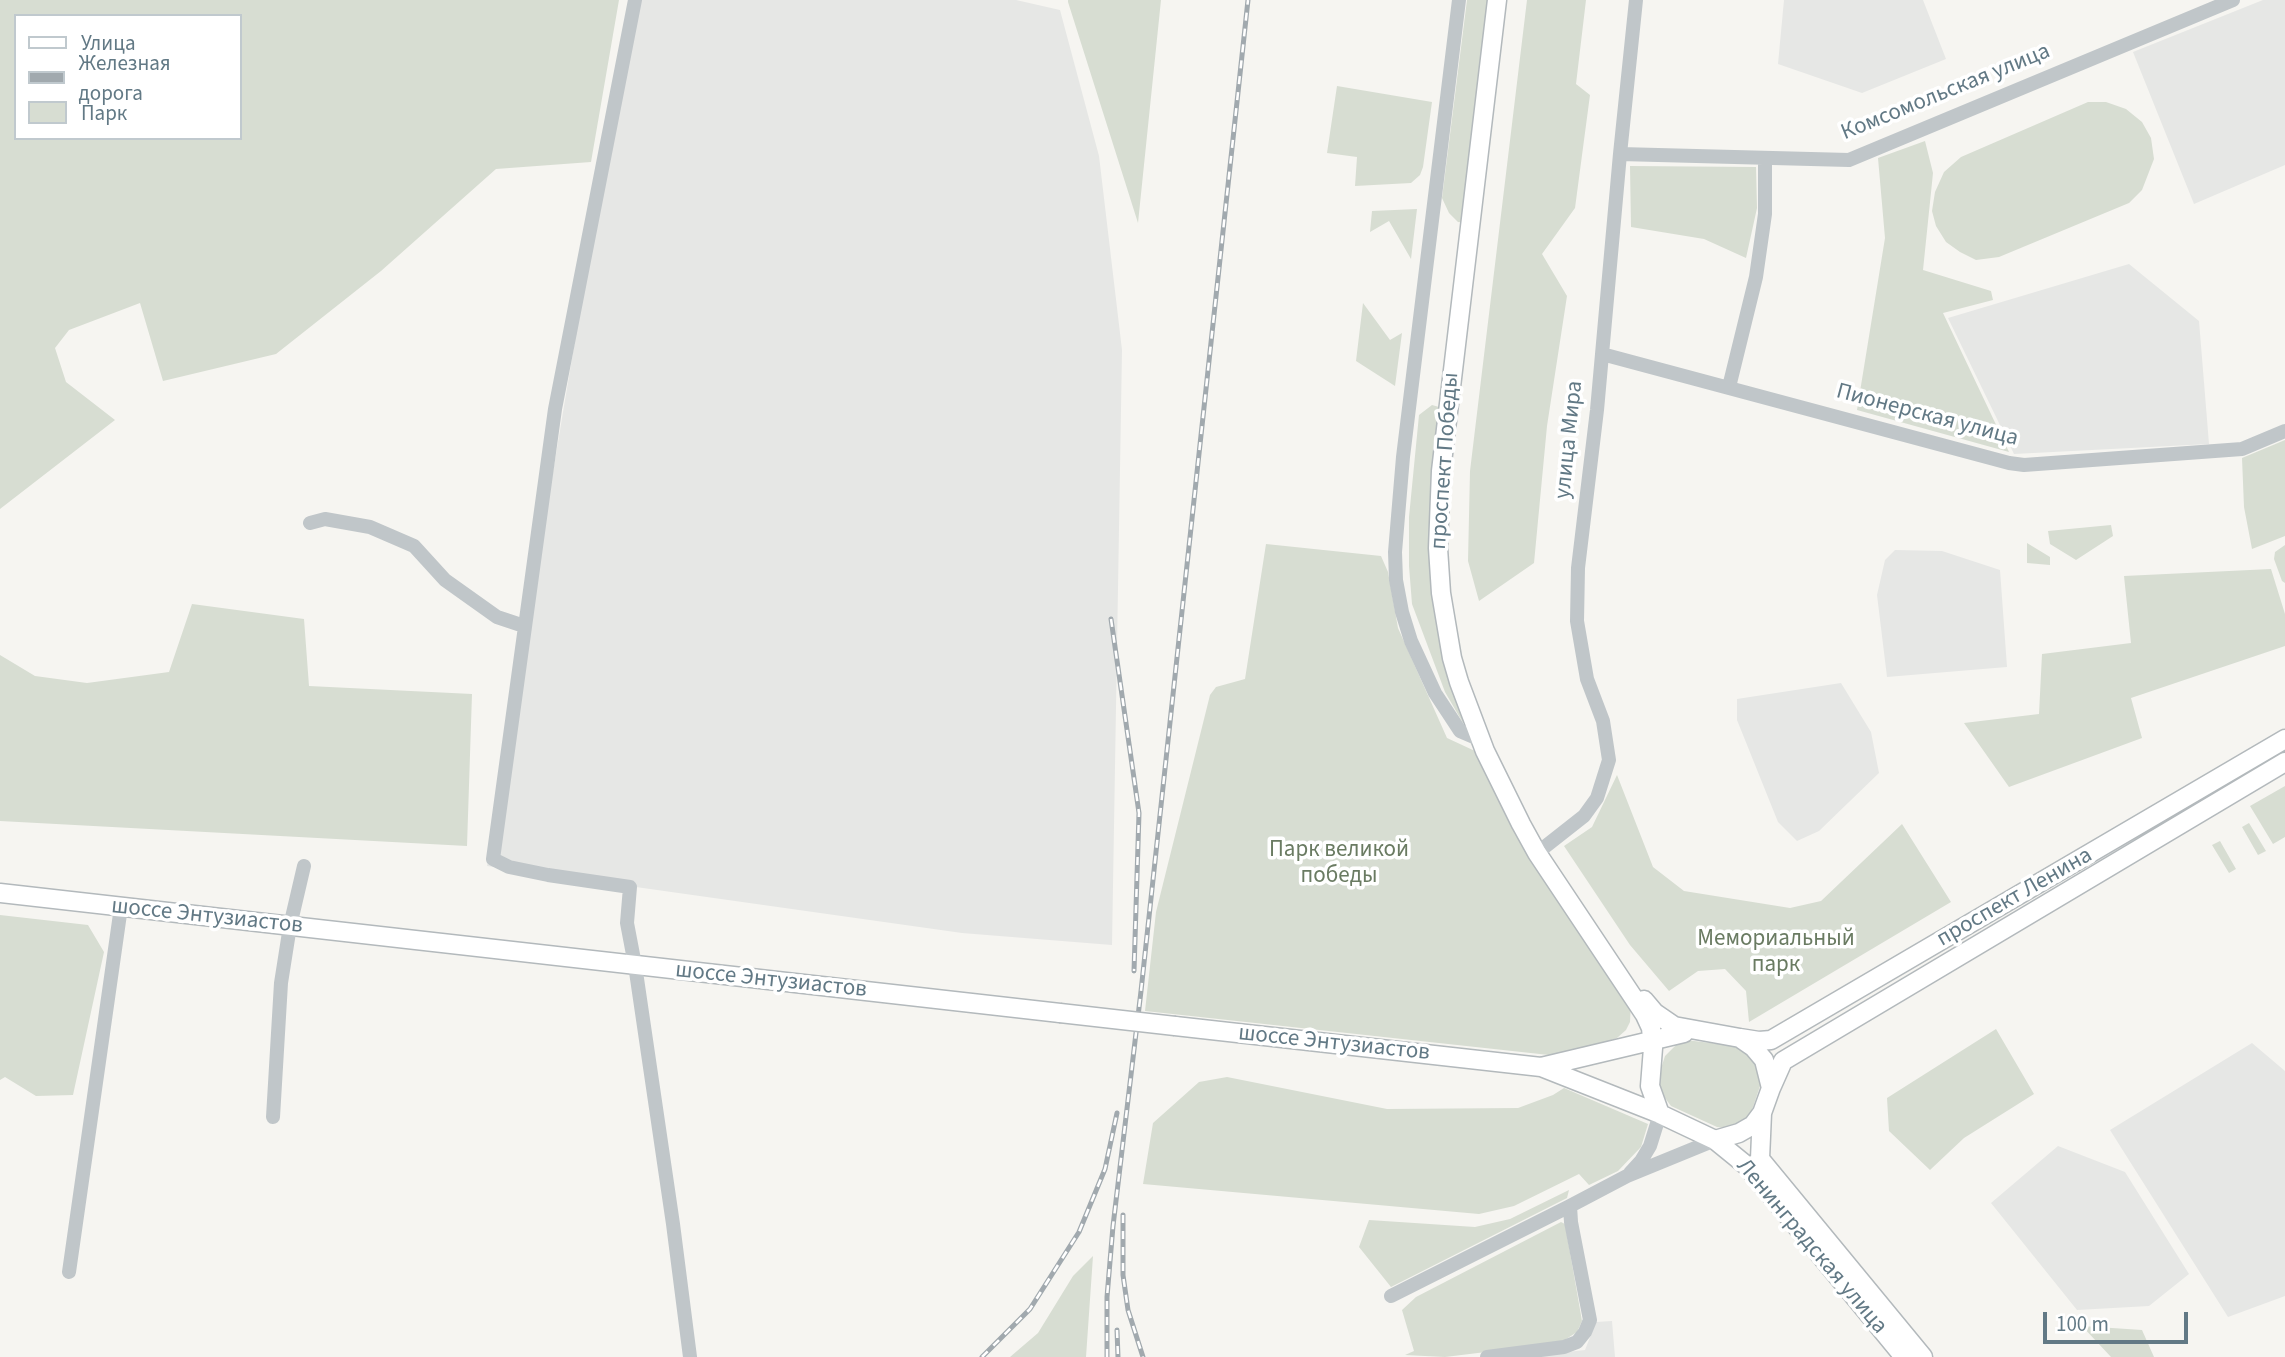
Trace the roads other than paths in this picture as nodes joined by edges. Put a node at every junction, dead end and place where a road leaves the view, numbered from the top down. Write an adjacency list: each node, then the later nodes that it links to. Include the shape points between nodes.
1 (635, 0): 13 (street, via 555,409)
2 (1459, 0): 14 (street, via 1395,552 1402,612 1425,673 1460,731)
3 (1497, 0): 14 (main road, проспект Победы, via 1438,522 1448,639)
4 (1507, 0): 17 (main road, проспект Победы, via 1457,409 1450,575 1468,675 1484,726)
5 (1636, 0): 7 (street, улица Мира)
6 (2233, 0): 8 (street, Комсомольская улица, via 1849,160)
7 (1620, 154): 8 (street, Комсомольская улица); 9 (street, улица Мира)
8 (1765, 158): 10 (street, via 1765,214 1756,277)
9 (1602, 354): 10 (street, Пионерская улица); 17 (street, улица Мира, via 1578,568 1577,621 1609,760 1597,797 1584,816)
10 (1729, 387): 11 (street, Пионерская улица, via 2017,464 2242,449)
11 (2285, 431)
12 (310, 523): 13 (street, via 325,519 370,527 414,547 445,580 497,617)
13 (524, 626): 22 (street, via 493,859 509,867 630,887 627,923)
14 (1478, 736): 17 (main road, проспект Победы, via 1511,807)
15 (2285, 739): 26 (main road, проспект Ленина, via 1771,1040)
16 (2285, 762): 31 (main road, проспект Ленина, via 1783,1061)
17 (1541, 850): 23 (main road, проспект Победы)
18 (304, 866): 21 (street)
19 (0, 893): 20 (main road, шоссе Энтузиастов)
20 (121, 907): 21 (main road, шоссе Энтузиастов); 38 (street)
21 (290, 926): 22 (main road, шоссе Энтузиастов); 34 (street, via 281,983)
22 (635, 965): 30 (main road, шоссе Энтузиастов, bridge); 40 (street)
23 (1639, 999): 24 (main road, via 1674,1026); 27 (main road); 28 (main road, via 1633,1032)
24 (1706, 1031): 25 (main road); 26 (main road)
25 (1684, 1034): 27 (main road); 29 (main road)
26 (1740, 1038): 31 (main road, via 1764,1060)
27 (1652, 1041): 28 (main road); 29 (main road)
28 (1608, 1051): 30 (main road)
29 (1654, 1060): 33 (main road, via 1650,1086)
30 (1541, 1067): 33 (main road)
31 (1771, 1088): 32 (main road)
32 (1762, 1113): 35 (main road, via 1753,1125); 43 (main road, Ленинградская улица, via 1760,1159)
33 (1660, 1114): 35 (main road); 36 (street, via 1650,1146)
34 (273, 1117)
35 (1715, 1140): 36 (street); 42 (main road, Ленинградская улица, via 1747,1166)
36 (1627, 1176): 37 (street)
37 (1570, 1206): 39 (street); 41 (street, via 1590,1320 1585,1332 1564,1347)
38 (69, 1272)
39 (1391, 1296)
40 (690, 1357)
41 (1487, 1357)
42 (1904, 1357)
43 (1923, 1357)

